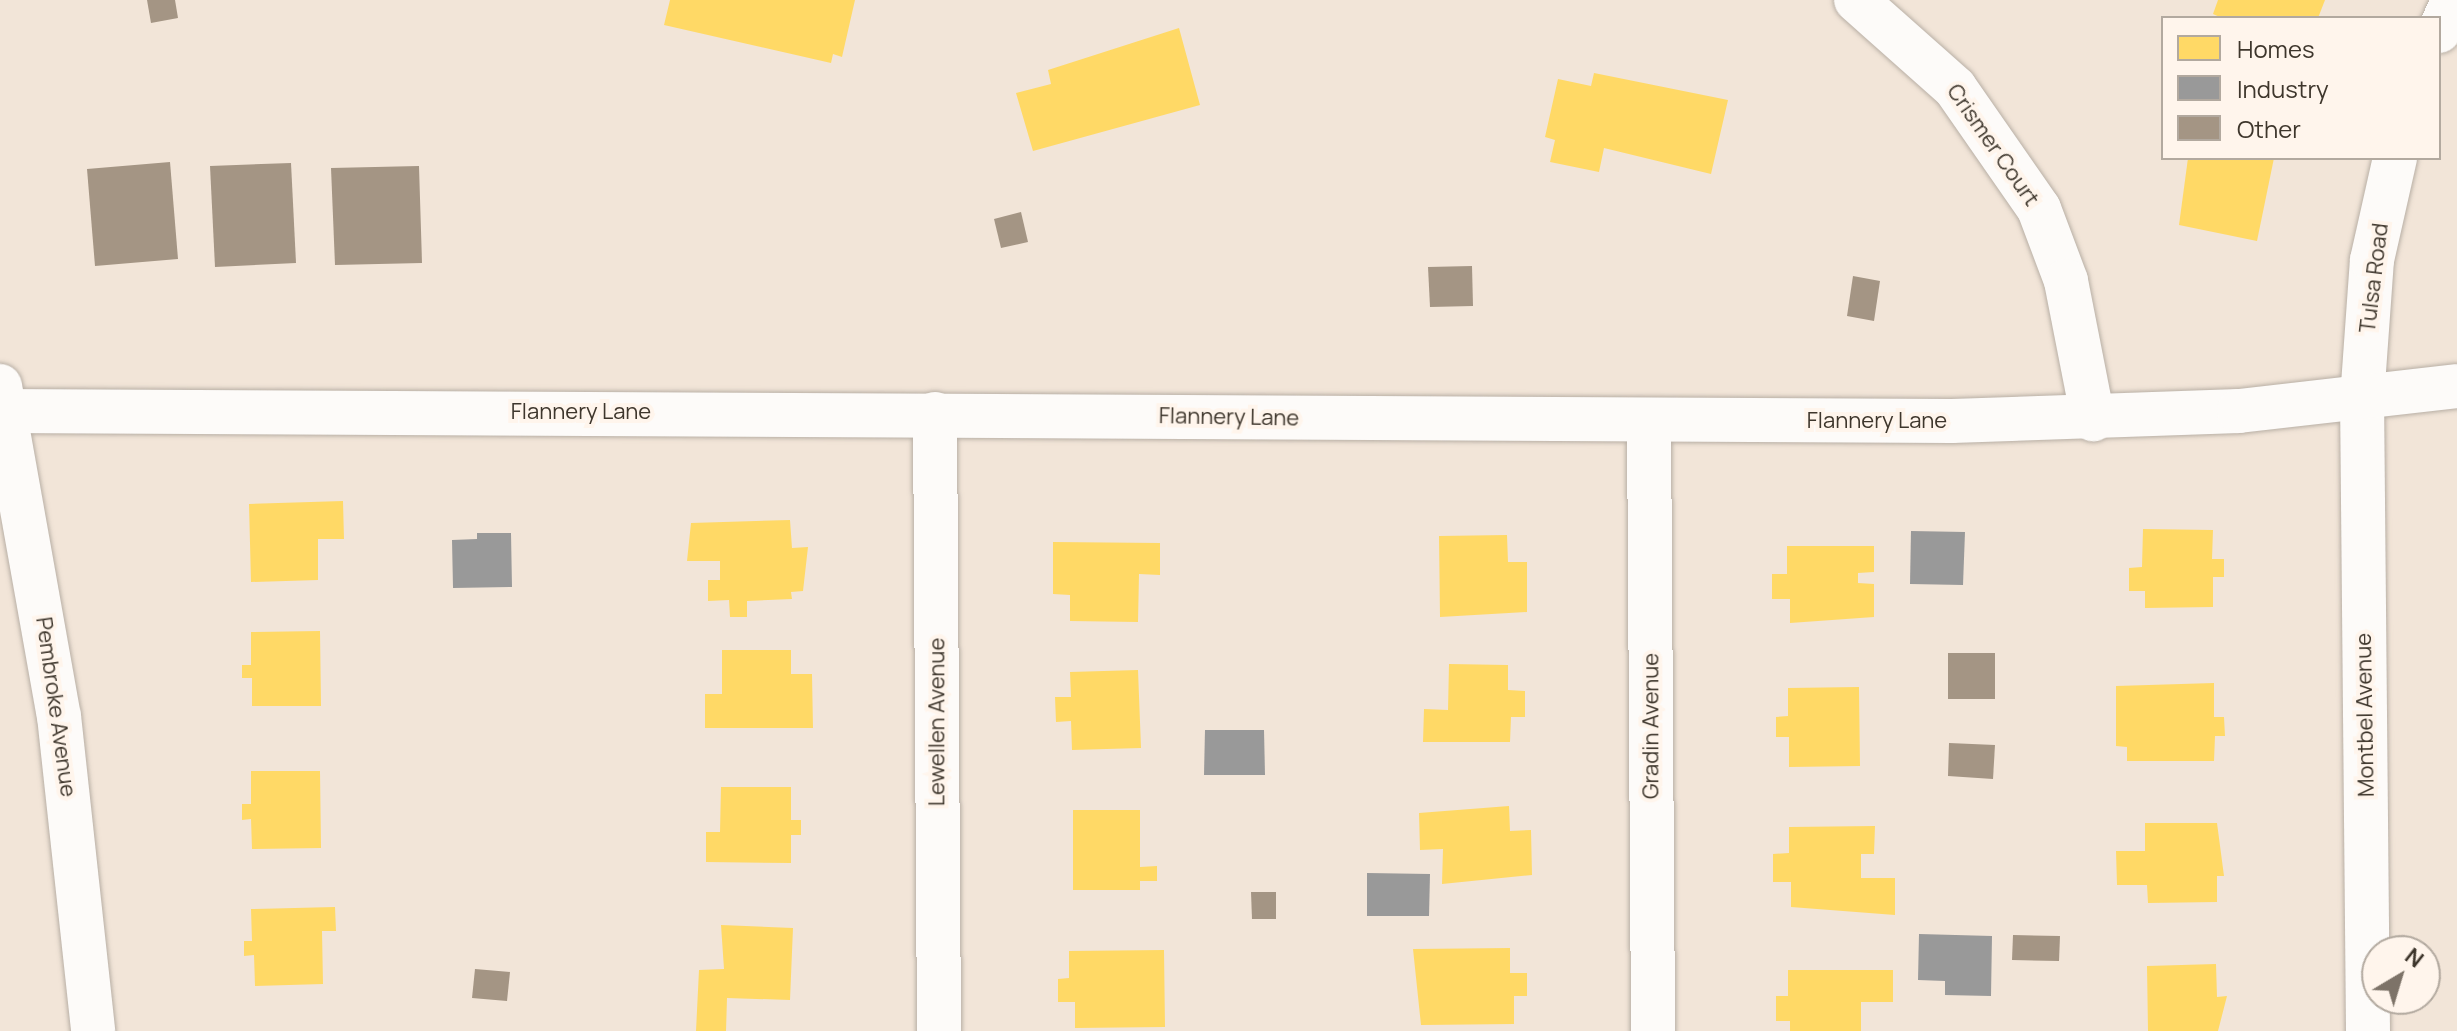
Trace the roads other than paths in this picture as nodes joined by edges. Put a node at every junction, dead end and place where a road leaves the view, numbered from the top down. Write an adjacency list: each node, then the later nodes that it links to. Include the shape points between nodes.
1 (1856, 0): 9 (street, Crismer Court, via 1955,88 2039,209 2066,281)
2 (2454, 0): 3 (street)
3 (2441, 27)
4 (2395, 160): 6 (street, Tulsa Road, via 2372,260)
5 (2457, 386): 6 (street, Flannery Lane)
6 (2362, 399): 9 (street, Flannery Lane); 14 (street, Montbel Avenue)
7 (2, 403): 8 (street, Flannery Lane); 11 (street, Pembroke Avenue, via 59,716)
8 (935, 414): 10 (street, Flannery Lane); 12 (street, Lewellen Avenue)
9 (2093, 419): 10 (street, Flannery Lane)
10 (1649, 421): 13 (street, Gradin Avenue)
11 (93, 1031)
12 (939, 1031)
13 (1653, 1031)
14 (2368, 1031)

